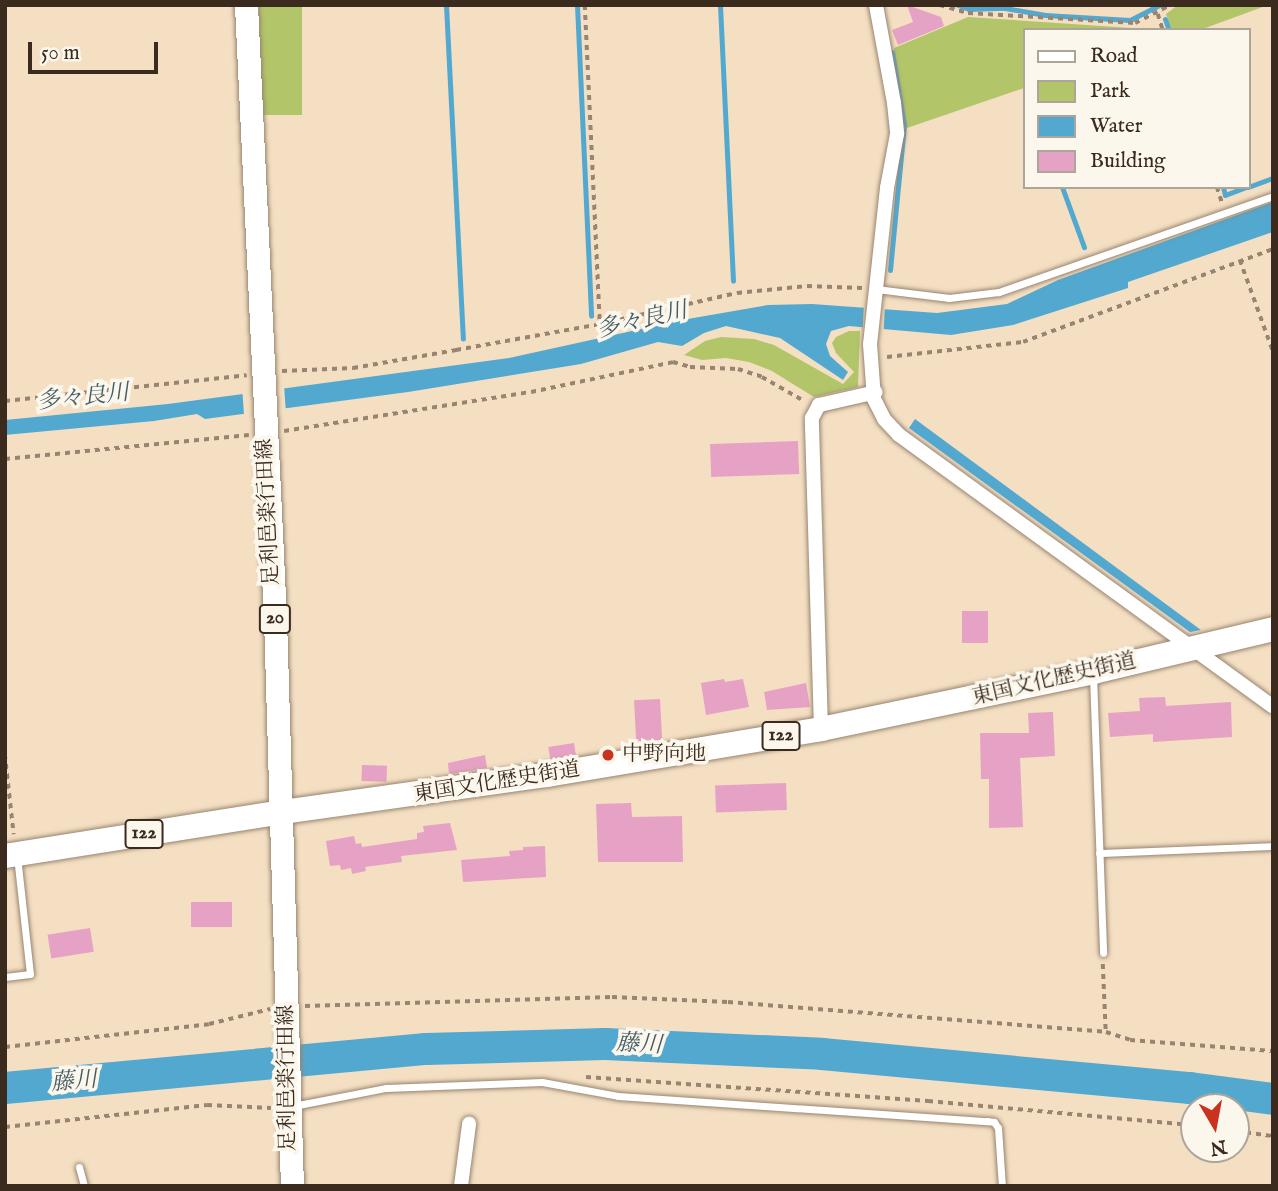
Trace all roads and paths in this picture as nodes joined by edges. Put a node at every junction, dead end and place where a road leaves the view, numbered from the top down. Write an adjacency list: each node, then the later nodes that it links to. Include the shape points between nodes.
1 (246, 5): 15 (main road, 足利邑楽行田線 / 20)
2 (585, 5): 12 (path)
3 (876, 5): 11 (street, via 897,134)
4 (940, 5): 6 (path, via 968,13 1093,23 1135,23)
5 (1170, 5): 6 (path)
6 (1158, 14): 7 (path)
7 (1162, 28)
8 (1273, 196): 11 (lane, via 999,292 949,298)
9 (1273, 249): 10 (path)
10 (1240, 260): 13 (path, via 1023,342 888,358); 14 (path)
11 (876, 292): 12 (path, via 807,286 745,292); 13 (street)
12 (600, 324): 15 (path, via 353,368)
13 (872, 350): 16 (street)
14 (1273, 351)
15 (262, 375): 17 (path); 19 (main road, 足利邑楽行田線 / 20)
16 (876, 392): 18 (street); 22 (street, via 874,399 884,419 899,435)
17 (5, 401)
18 (819, 405): 19 (path, via 738,369 673,362 531,392); 25 (street, via 812,418 812,436)
19 (265, 430): 20 (path); 27 (main road, 足利邑楽行田線 / 20)
20 (5, 459)
21 (1273, 629): 22 (highway, 東国文化歴史街道 / 122)
22 (1191, 648): 23 (highway, 東国文化歴史街道 / 122); 24 (street)
23 (1093, 672): 25 (highway, 東国文化歴史街道 / 122); 29 (lane)
24 (1273, 707)
25 (821, 729): 27 (highway, 東国文化歴史街道 / 122, via 534,778)
26 (5, 754): 30 (path)
27 (283, 812): 30 (highway, 東国文化歴史街道 / 122); 33 (main road, 足利邑楽行田線 / 20)
28 (1273, 846): 29 (lane)
29 (1099, 853): 31 (lane)
30 (11, 855): 32 (lane, via 30,974)
31 (1103, 953): 34 (path)
32 (5, 977)
33 (286, 1012): 34 (path, via 612,997); 35 (path); 38 (main road, 足利邑楽行田線 / 20)
34 (1105, 1032): 36 (path, via 1130,1040)
35 (5, 1047)
36 (1273, 1051)
37 (580, 1077): 40 (path)
38 (283, 1104): 41 (path, via 207,1105); 46 (main road, 足利邑楽行田線 / 20); 48 (lane, via 386,1088 542,1082 618,1097 987,1121 998,1128)
39 (469, 1124): 47 (street)
40 (1180, 1124)
41 (5, 1127)
42 (1250, 1133): 43 (path)
43 (1273, 1136)
44 (79, 1167): 45 (lane)
45 (84, 1186)
46 (292, 1186)
47 (461, 1186)
48 (1002, 1186)

